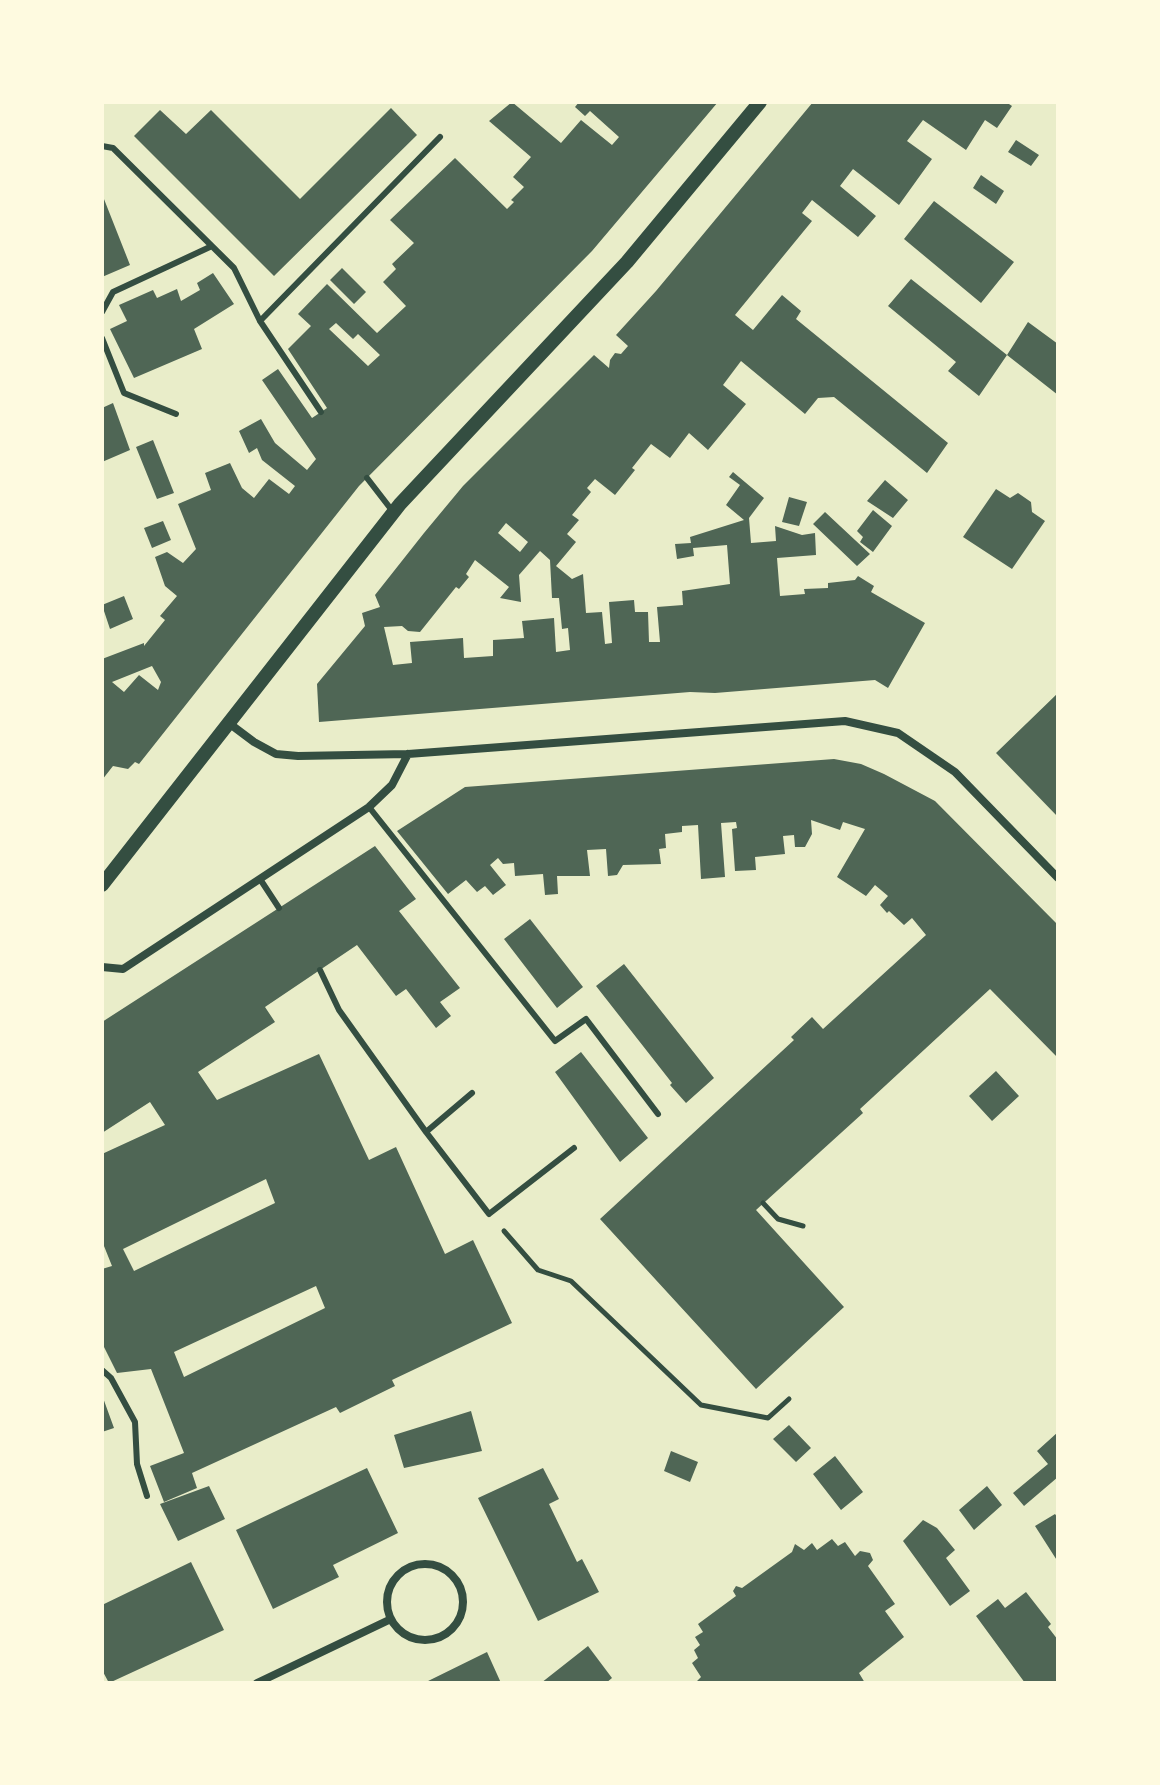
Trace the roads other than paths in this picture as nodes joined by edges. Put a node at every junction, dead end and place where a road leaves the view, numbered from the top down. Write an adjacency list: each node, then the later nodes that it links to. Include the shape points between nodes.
1 (760, 102): 11 (street, via 627,262)
2 (440, 137): 6 (lane)
3 (102, 146): 4 (lane, via 113,148)
4 (212, 246): 5 (lane, via 113,292); 6 (lane, via 234,268)
5 (102, 312)
6 (260, 321): 8 (lane)
7 (102, 338): 9 (lane, via 124,393)
8 (321, 412)
9 (176, 414)
10 (367, 478): 11 (lane)
11 (394, 513): 12 (street)
12 (230, 724): 13 (street, via 276,754); 17 (street)
13 (408, 754): 14 (street, via 392,785); 15 (street, via 845,721 898,733 955,772)
14 (369, 807): 16 (street); 22 (lane, via 555,1041 586,1019)
15 (1058, 878)
16 (260, 879): 18 (lane); 19 (street, via 123,969)
17 (102, 885)
18 (279, 908)
19 (102, 967)
20 (320, 970): 23 (lane, via 339,1010)
21 (472, 1093): 23 (lane)
22 (658, 1114)
23 (426, 1132): 24 (lane, via 489,1214)
24 (574, 1148)
25 (102, 1370): 26 (lane, via 135,1422 137,1464)
26 (147, 1496)
27 (391, 1619): 27 (street, via 391,1584 403,1570 420,1563 454,1576 462,1593 462,1611 454,1627 420,1640 403,1633); 28 (street)
28 (257, 1683)

